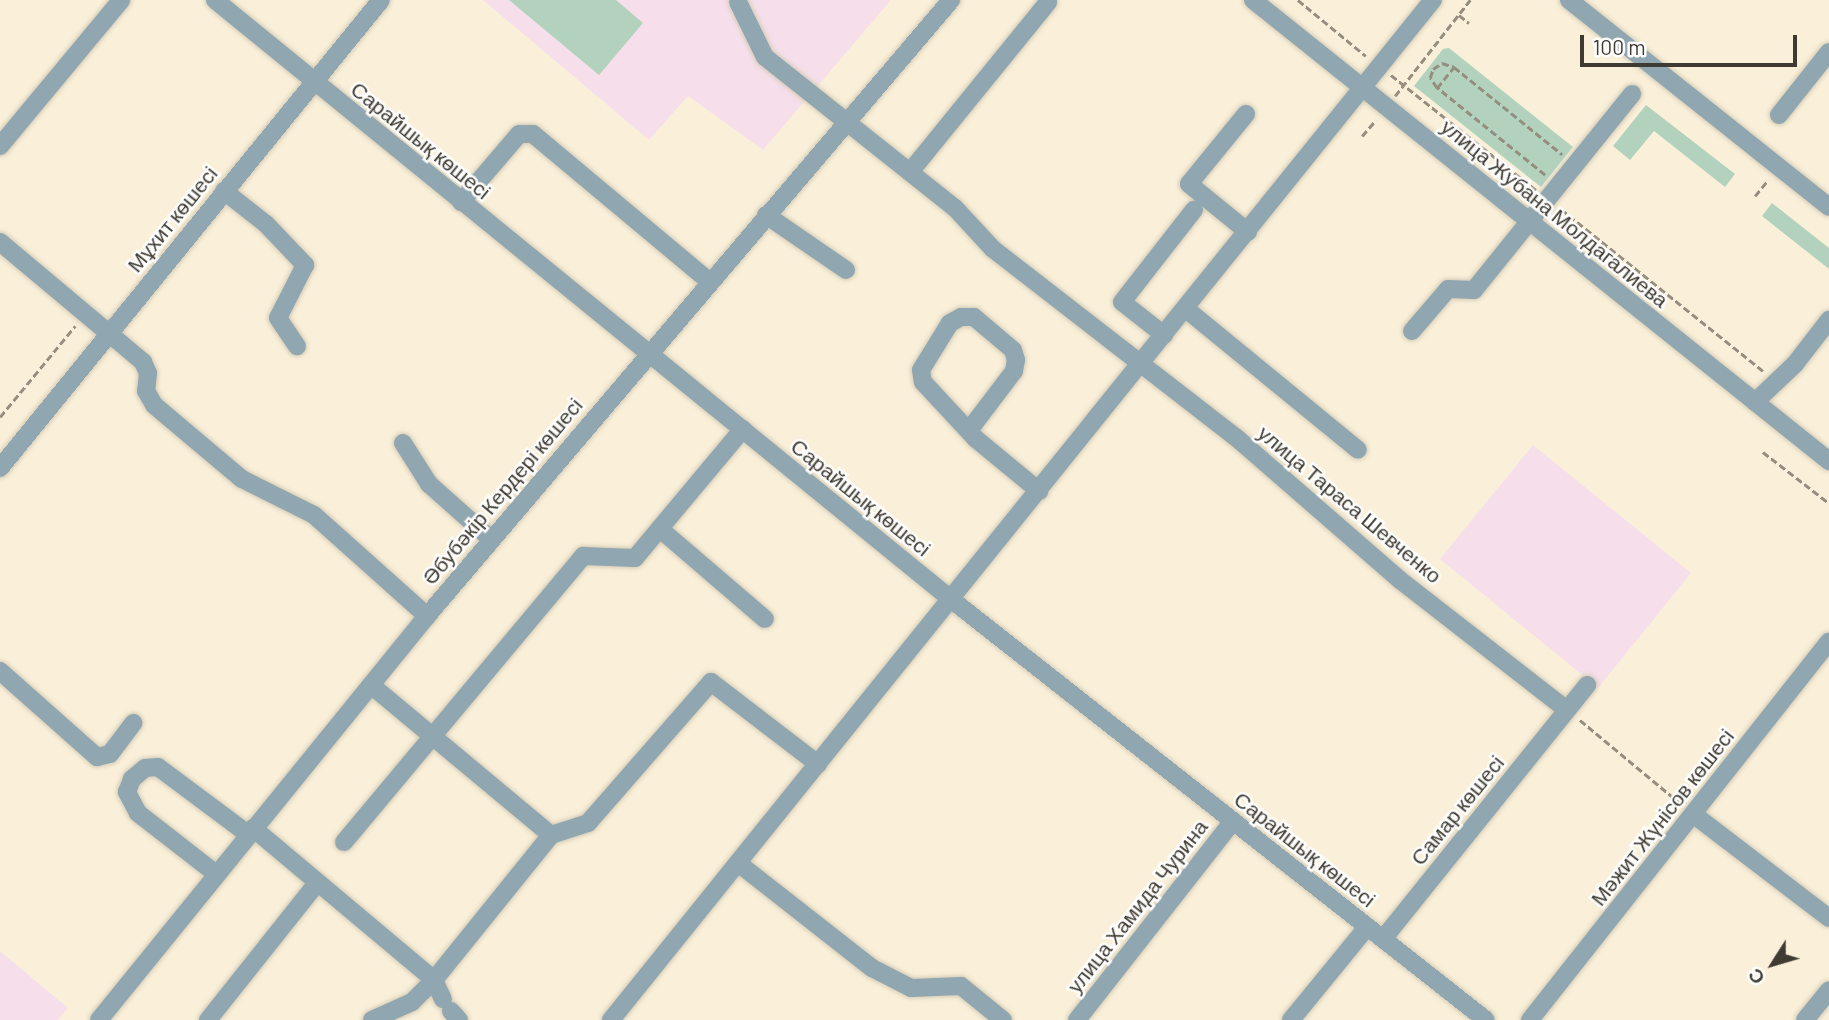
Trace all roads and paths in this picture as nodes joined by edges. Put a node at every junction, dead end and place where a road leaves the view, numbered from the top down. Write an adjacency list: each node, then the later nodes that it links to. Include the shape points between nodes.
1 (121, 0): 24 (street)
2 (215, 0): 15 (street, Сарайшық көшесі)
3 (381, 0): 15 (street, Мұхит көшесі)
4 (951, 0): 22 (street, Әбубәкір Кердері көшесі)
5 (1253, 0): 16 (street, улица Жубана Молдагалиева)
6 (1433, 0): 16 (street)
7 (1470, 0): 11 (path)
8 (1569, 0): 26 (street)
9 (738, 2): 22 (street, улица Тараса Шевченко, via 765,57)
10 (1048, 2): 27 (street)
11 (1459, 15): 12 (path); 19 (path)
12 (1469, 23)
13 (1829, 52): 21 (street)
14 (1454, 67): 17 (path); 17 (path, via 1442,63 1433,69 1430,78); 25 (path)
15 (313, 82): 29 (street, Мұхит көшесі); 31 (street, Сарайшық көшесі)
16 (1362, 88): 19 (street, улица Жубана Молдагалиева); 36 (street)
17 (1437, 88): 28 (path)
18 (1632, 94): 25 (street)
19 (1386, 108): 23 (path); 35 (street, улица Жубана Молдагалиева)
20 (1245, 114): 36 (street, via 1189,184)
21 (1779, 115)
22 (848, 120): 27 (street, улица Тараса Шевченко); 34 (street, Әбубәкір Кердері көшесі)
23 (1362, 136)
24 (0, 146)
25 (1575, 165): 28 (street)
26 (1778, 167): 30 (path); 32 (street)
27 (910, 172): 48 (street, улица Тараса Шевченко, via 955,208 993,248)
28 (1559, 186): 35 (street)
29 (224, 191): 44 (street, Мұхит көшесі); 46 (street, via 265,224 304,265 278,318)
30 (1755, 196)
31 (461, 202): 39 (street, via 519,134 533,134); 47 (street, Сарайшық көшесі)
32 (1829, 207)
33 (1194, 210): 45 (street, via 1122,302)
34 (766, 215): 38 (street); 39 (street, Әбубәкір Кердері көшесі)
35 (1530, 222): 43 (street, via 1474,290 1448,289); 49 (street, улица Жубана Молдагалиева)
36 (1248, 232): 40 (street)
37 (0, 242): 41 (street)
38 (846, 270)
39 (709, 281): 47 (street, Әбубәкір Кердері көшесі)
40 (1186, 309): 45 (street); 54 (street)
41 (86, 312): 44 (street); 50 (path)
42 (1829, 320): 49 (street, via 1795,364)
43 (1412, 331)
44 (110, 334): 57 (street, Мұхит көшесі); 63 (street, via 147,367 146,391 154,404 242,479 314,514)
45 (1164, 335): 48 (street)
46 (297, 346)
47 (648, 352): 51 (street, Сарайшық көшесі); 61 (street, Әбубәкір Кердері көшесі)
48 (1140, 365): 58 (street); 69 (street, улица Тараса Шевченко, via 1264,460 1400,580)
49 (1755, 402): 56 (street, улица Жубана Молдагалиева)
50 (0, 417)
51 (743, 429): 60 (street); 62 (street, Сарайшық көшесі)
52 (970, 429): 52 (street, via 927,388 922,370 950,323 961,317 974,317 1013,350 1016,360 1014,372); 58 (street, via 975,439)
53 (403, 443): 61 (street, via 429,484)
54 (1358, 450)
55 (1763, 452): 59 (path)
56 (1829, 461)
57 (0, 468)
58 (1039, 491): 62 (street)
59 (1829, 503)
60 (660, 529): 64 (street); 71 (street, via 635,558 583,556)
61 (491, 539): 63 (street, Әбубәкір Кердері көшесі)
62 (952, 600): 72 (street); 74 (street, Сарайшық көшесі)
63 (427, 616): 67 (street, Әбубәкір Кердері көшесі)
64 (765, 619)
65 (1829, 642): 73 (street, Мәжит Жүнісов көшесі)
66 (0, 671): 70 (street, via 97,757 110,754)
67 (371, 685): 71 (street); 75 (street, Әбубәкір Кердері көшесі)
68 (1587, 685): 69 (street, Самар көшесі)
69 (1566, 709): 73 (path); 83 (street, Самар көшесі)
70 (133, 723)
71 (432, 734): 76 (street); 77 (street)
72 (818, 764): 76 (street, via 711,682 588,823); 78 (street)
73 (1693, 814): 81 (street); 95 (street, Мәжит Жүнісов көшесі)
74 (1233, 821): 82 (street, Сарайшық көшесі); 92 (street, улица Хамида Чурина)
75 (250, 831): 79 (street, Әбубәкір Кердері көшесі); 79 (street, via 158,767 145,768 132,779 127,792 138,813); 80 (street)
76 (551, 835): 84 (street)
77 (344, 842)
78 (738, 863): 90 (street); 91 (street, via 872,968 911,988 961,986)
79 (215, 873): 87 (street, Әбубәкір Кердері көшесі)
80 (317, 883): 84 (street); 88 (street)
81 (1829, 918)
82 (1367, 927): 83 (street, Сарайшық көшесі); 93 (street)
83 (1383, 939): 94 (street, Сарайшық көшесі)
84 (434, 981): 86 (street); 89 (street, via 412,1002)
85 (1829, 990): 96 (street)
86 (451, 1010)
87 (99, 1020)
88 (208, 1020)
89 (372, 1020)
90 (611, 1020)
91 (1003, 1020)
92 (1077, 1020)
93 (1291, 1020)
94 (1486, 1020)
95 (1530, 1020)
96 (1805, 1020)

